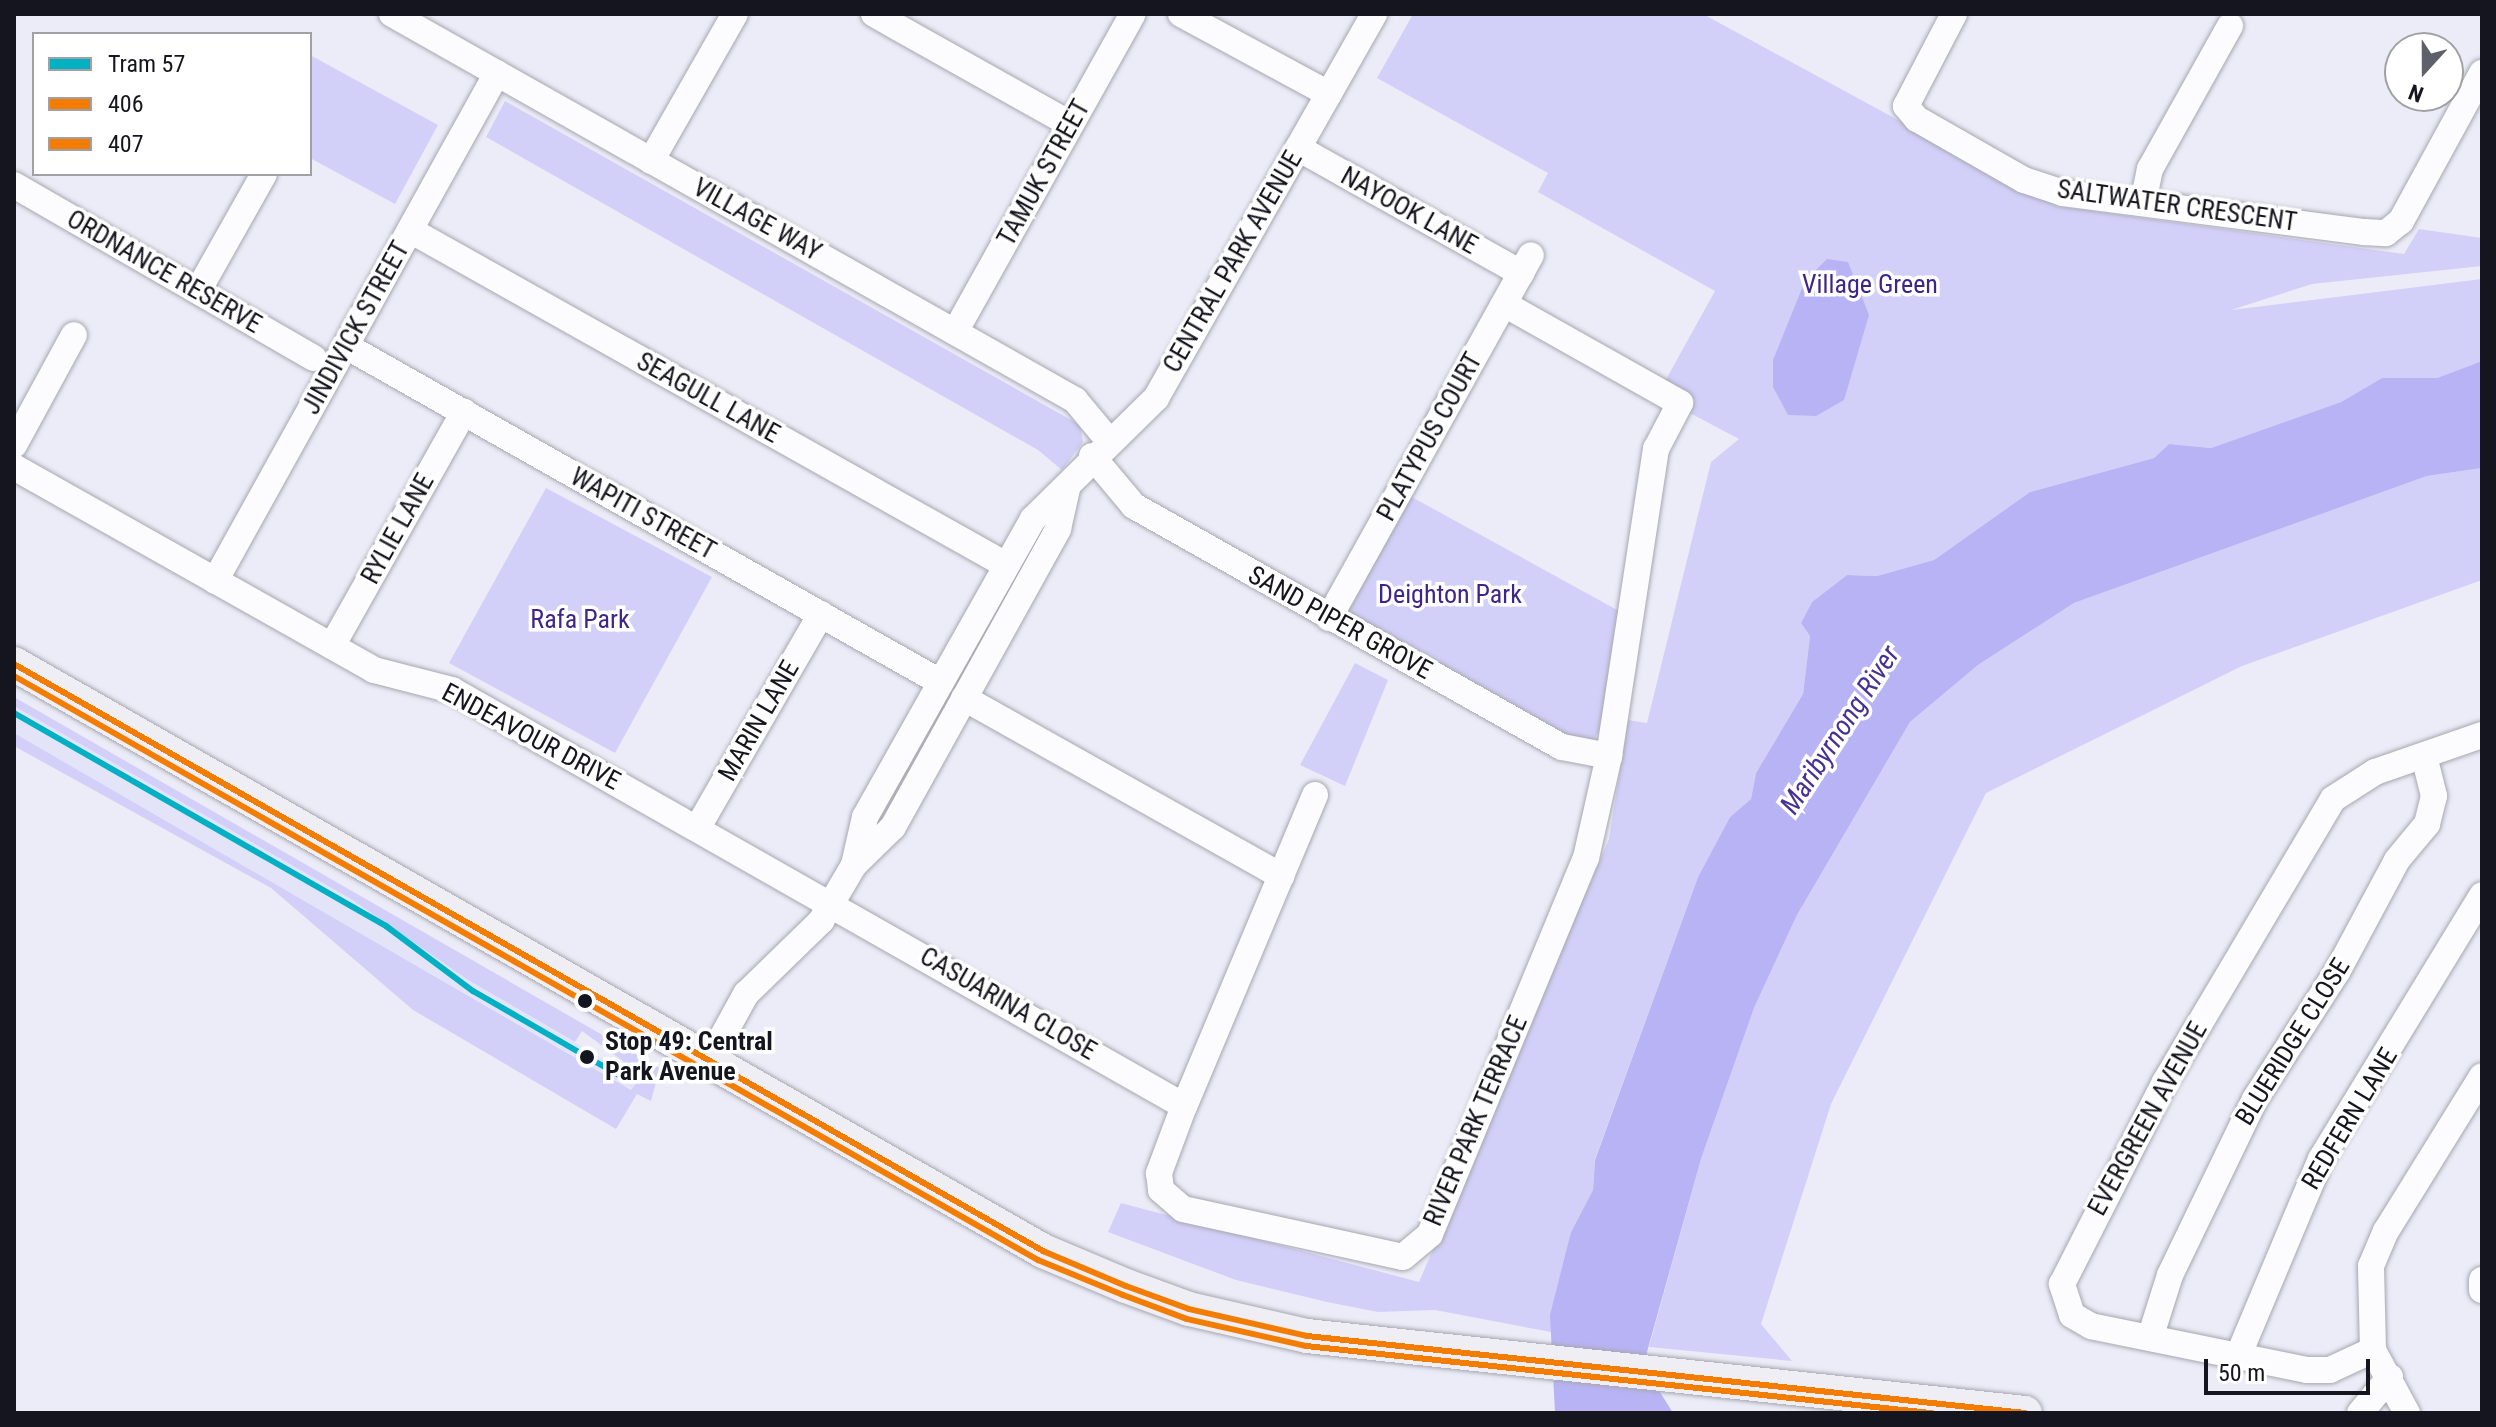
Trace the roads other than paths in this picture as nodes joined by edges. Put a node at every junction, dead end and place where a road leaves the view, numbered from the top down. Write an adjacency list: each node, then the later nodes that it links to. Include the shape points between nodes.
1 (392, 14): 9 (street, VILLAGE WAY)
2 (735, 14): 14 (street)
3 (874, 14): 12 (street)
4 (1133, 14): 12 (street, TAMUK STREET)
5 (1181, 14): 11 (street)
6 (1374, 14): 11 (street, CENTRAL PARK AVENUE)
7 (1942, 18): 17 (street, SALTWATER CRESCENT, via 1906,106 1917,119 2024,180 2063,193)
8 (2230, 26): 17 (street, via 2150,169)
9 (497, 73): 14 (street, VILLAGE WAY); 18 (street, JINDIVICK STREET)
10 (2482, 73): 17 (street, SALTWATER CRESCENT, via 2401,221 2386,233)
11 (1329, 94): 13 (street, CENTRAL PARK AVENUE)
12 (1070, 124): 22 (street, TAMUK STREET)
13 (1298, 148): 19 (street, NAYOOK LANE); 28 (street, CENTRAL PARK AVENUE, via 1156,398)
14 (651, 161): 22 (street, VILLAGE WAY)
15 (263, 176): 20 (street)
16 (14, 185): 20 (street, ORDNANCE RESERVE)
17 (2143, 202)
18 (410, 230): 24 (street, JINDIVICK STREET); 31 (street, SEAGULL LANE)
19 (1526, 264): 21 (street, PLATYPUS COURT)
20 (198, 291): 25 (street, ORDNANCE RESERVE)
21 (1504, 304): 34 (street, PLATYPUS COURT); 40 (street, RIVER PARK TERRACE, via 1680,403 1656,449)
22 (955, 332): 28 (street, VILLAGE WAY, via 1075,400)
23 (74, 335): 27 (street)
24 (346, 346): 26 (street, WAPITI STREET); 32 (street, JINDIVICK STREET)
25 (314, 358)
26 (464, 412): 33 (street, WAPITI STREET); 35 (street, RYLIE LANE)
27 (14, 445)
28 (1101, 449): 30 (street, CENTRAL PARK AVENUE); 34 (street, SAND PIPER GROVE, via 1134,506)
29 (14, 467): 32 (street, ENDEAVOUR DRIVE)
30 (1067, 489): 31 (street, CENTRAL PARK AVENUE, via 1033,519); 38 (street, CENTRAL PARK AVENUE, via 1058,529)
31 (1006, 565): 37 (street, CENTRAL PARK AVENUE)
32 (215, 581): 35 (street, ENDEAVOUR DRIVE)
33 (821, 614): 37 (street, WAPITI STREET); 43 (street, MARIN LANE)
34 (1329, 618): 40 (street, SAND PIPER GROVE, via 1562,747)
35 (332, 646): 43 (street, ENDEAVOUR DRIVE, via 374,670 452,690)
36 (14, 664): 48 (main road)
37 (940, 682): 44 (street, CENTRAL PARK AVENUE, via 865,817)
38 (964, 698): 44 (street, CENTRAL PARK AVENUE, via 893,827); 45 (street)
39 (2482, 735): 41 (street, EVERGREEN AVENUE)
40 (1609, 756): 50 (street, RIVER PARK TERRACE, via 1586,858 1430,1234 1414,1254 1397,1257 1175,1205 1161,1190 1159,1173)
41 (2424, 756): 53 (street, BLUERIDGE CLOSE, via 2434,796 2427,824 2397,860 2337,972 2264,1083 2170,1275); 53 (street, EVERGREEN AVENUE, via 2349,786 2319,818 2165,1082 2069,1263 2062,1284 2072,1315 2091,1326)
42 (1315, 795): 45 (street, RIVER PARK TERRACE)
43 (698, 827): 47 (street, ENDEAVOUR DRIVE)
44 (854, 865): 47 (street, CENTRAL PARK AVENUE)
45 (1281, 876): 50 (street, RIVER PARK TERRACE)
46 (2482, 895): 55 (street, REDFERN LANE, via 2321,1159)
47 (832, 903): 48 (street, CENTRAL PARK AVENUE, via 746,994); 50 (street, CASUARINA CLOSE)
48 (709, 1061): 57 (main road, via 1043,1251 1100,1276 1238,1321 1423,1350)
49 (2481, 1080): 54 (street, via 2386,1231 2371,1266)
50 (1184, 1106)
51 (2482, 1280): 52 (street)
52 (2482, 1290)
53 (2151, 1335): 55 (street, EVERGREEN AVENUE)
54 (2373, 1350): 55 (street, EVERGREEN AVENUE, via 2330,1370); 56 (street)
55 (2239, 1354)
56 (2390, 1377): 58 (street); 59 (street); 60 (street)
57 (2025, 1413)
58 (2360, 1413)
59 (2407, 1413)
60 (2427, 1413)

